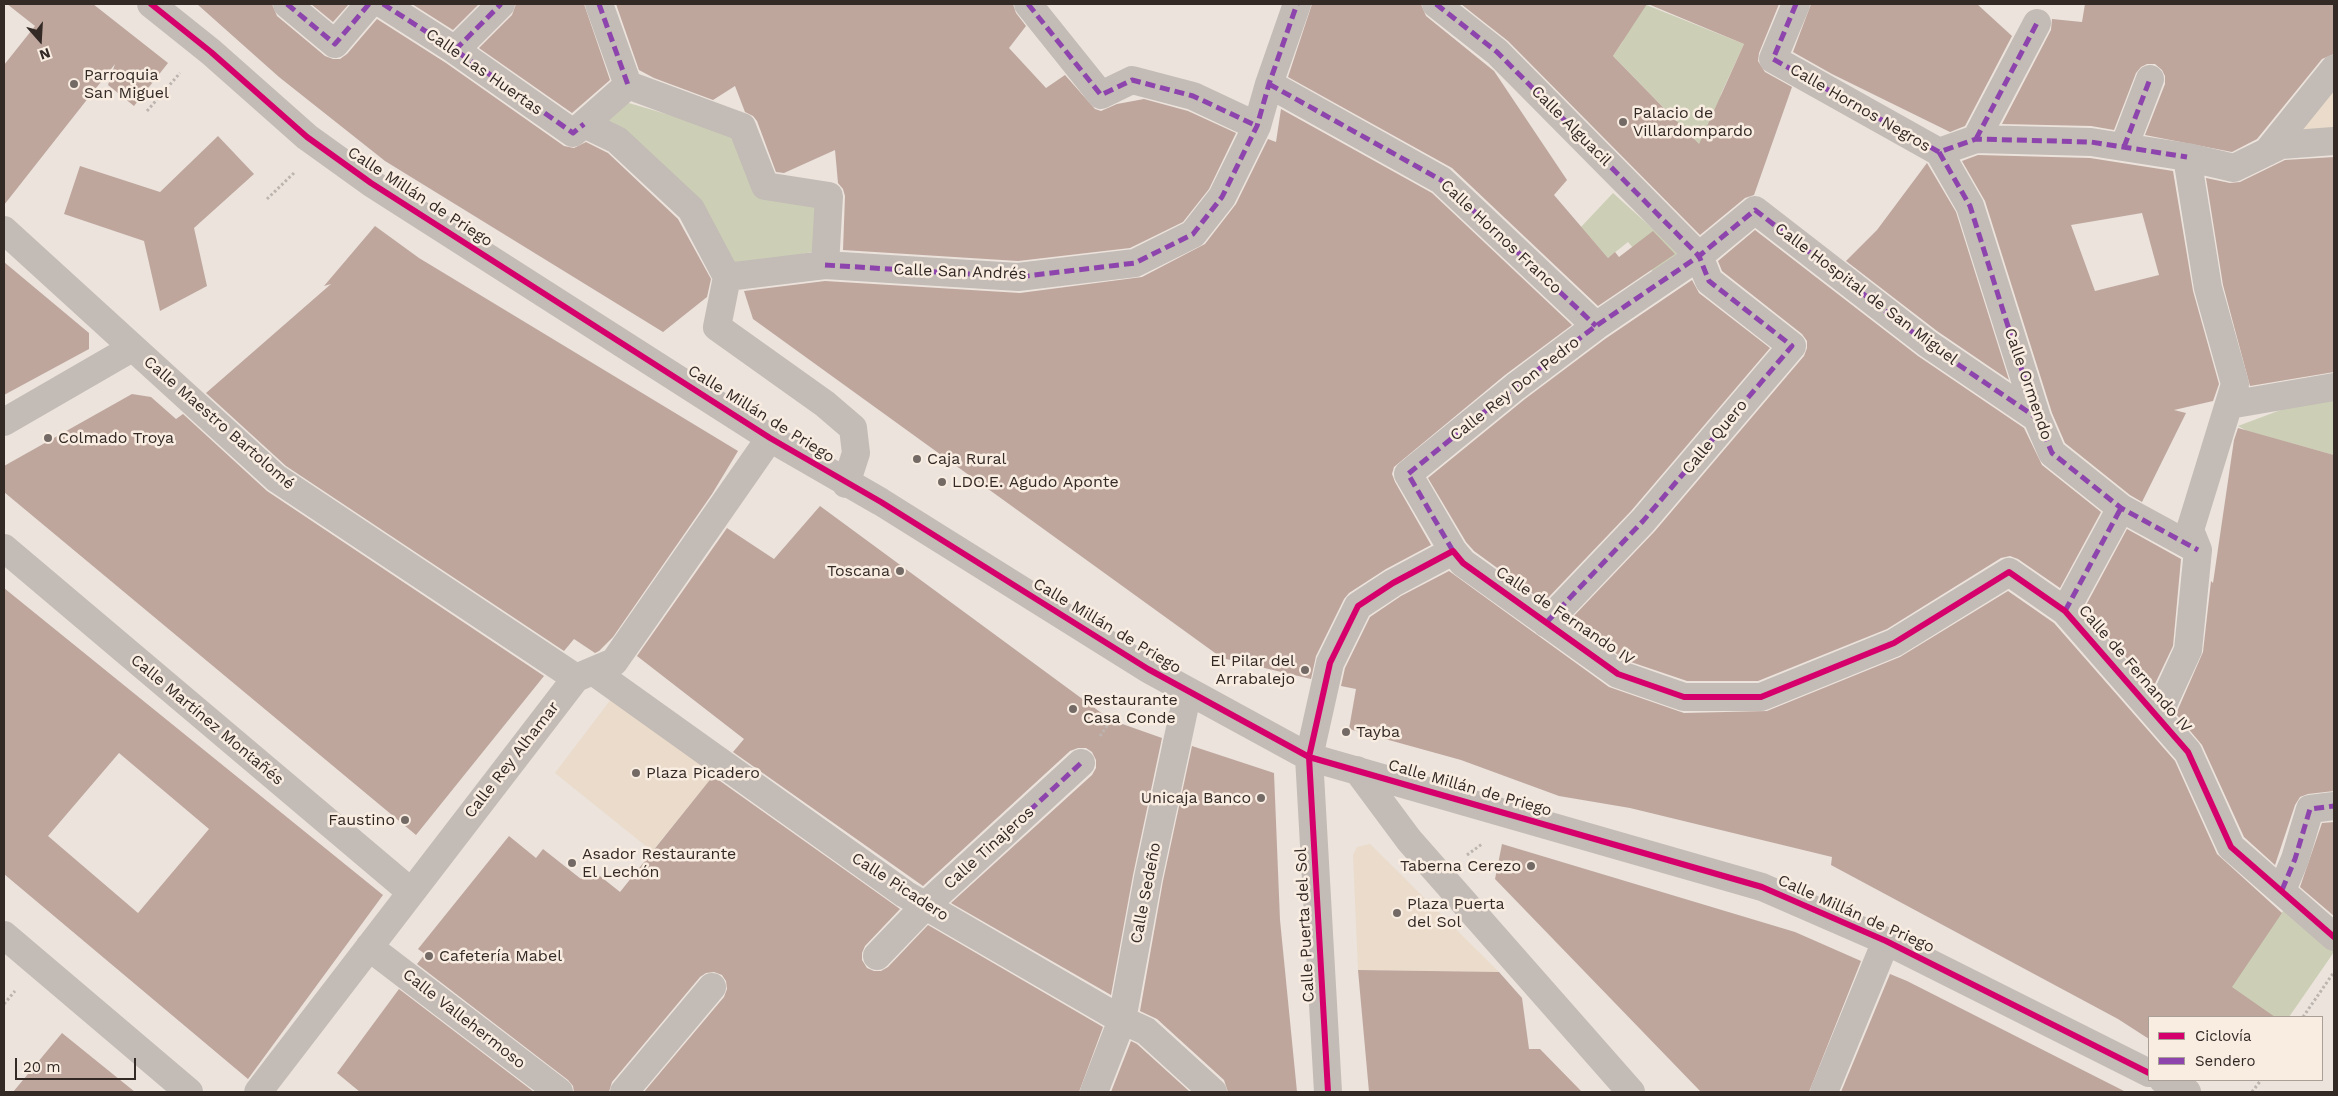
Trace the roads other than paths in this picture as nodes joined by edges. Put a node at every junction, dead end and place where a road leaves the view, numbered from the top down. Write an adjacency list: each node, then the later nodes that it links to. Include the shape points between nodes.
1 (151, 4): 35 (street, Calle Millán de Priego, via 307,137 371,183)
2 (287, 4): 3 (street, via 335,44)
3 (369, 4)
4 (383, 4): 12 (street, Calle Las Huertas)
5 (501, 4): 12 (street)
6 (599, 4): 16 (street)
7 (1028, 4): 18 (street, via 1102,95 1132,80 1193,96)
8 (1297, 4): 15 (street, Calle San Andrés)
9 (1436, 4): 26 (street, Calle Alguacil, via 1497,52)
10 (1796, 4): 22 (street, Calle Hornos Negros, via 1773,59)
11 (2037, 22): 19 (street)
12 (454, 50): 17 (street, Calle Las Huertas, via 573,133)
13 (2334, 69): 23 (street)
14 (2150, 79): 21 (street)
15 (1269, 84): 18 (street, Calle San Andrés); 29 (street, Calle Hornos Franco, via 1441,180)
16 (628, 85): 17 (street); 27 (street, via 742,127 765,186 829,196)
17 (584, 124): 28 (street, via 617,140 691,209)
18 (1257, 126): 27 (street, Calle San Andrés, via 1222,197 1193,234 1135,263 1018,277)
19 (1976, 139): 21 (street, Calle Hornos Negros, via 2091,142); 22 (street, Calle Hornos Negros)
20 (2334, 141): 23 (street, Calle Hornos Negros, via 2281,145)
21 (2124, 147): 24 (street, Calle Hornos Negros)
22 (1939, 152): 33 (street, Calle Ormendo, via 1970,206)
23 (2267, 152): 24 (street, Calle Hornos Negros, via 2234,168)
24 (2187, 157): 32 (street, via 2208,288 2235,384)
25 (4, 230): 30 (street, Calle Maestro Bartolomé)
26 (1699, 256): 29 (street, Calle Rey Don Pedro); 33 (street, Calle Hospital de San Miguel, via 1755,210 1928,344); 42 (street, Calle Quero, via 1709,281 1792,346 1643,521)
27 (825, 265): 28 (street, Calle San Andrés)
28 (727, 277): 36 (street, via 717,327 825,404 853,428 856,453)
29 (1596, 326): 40 (street, Calle Rey Don Pedro, via 1408,474)
30 (132, 348): 34 (street); 43 (street, Calle Maestro Bartolomé, via 276,478)
31 (2334, 387): 32 (street)
32 (2229, 405): 39 (street, via 2190,530)
33 (2037, 418): 37 (street, Calle Ormendo, via 2052,453)
34 (4, 422)
35 (770, 438): 36 (street, Calle Millán de Priego); 43 (street, Calle Rey Alhamar, via 614,662)
36 (846, 484): 44 (street, Calle Millán de Priego, via 881,502)
37 (2121, 508): 39 (street, Calle Ormendo); 41 (street)
38 (4, 548): 51 (street, Calle Martínez Montañés)
39 (2198, 550): 45 (street, via 2188,650)
40 (1453, 551): 42 (street, Calle de Fernando IV, via 1463,563); 46 (street, via 1358,606 1330,663)
41 (2066, 611): 42 (street, Calle de Fernando IV, via 2009,572 1894,643 1761,697 1684,697 1618,674); 45 (street, Calle de Fernando IV)
42 (1546, 624)
43 (584, 675): 51 (street, Calle Rey Alhamar); 52 (street, Calle Picadero, via 904,894)
44 (1188, 691): 46 (street, Calle Millán de Priego); 59 (street, Calle Sedeño)
45 (2158, 715): 50 (street, Calle de Fernando IV, via 2188,752 2231,848)
46 (1308, 756): 48 (street, Calle Millán de Priego); 68 (street, Calle Puerta del Sol)
47 (1081, 763): 52 (street, Calle Tinajeros)
48 (1357, 770): 54 (street, Calle Millán de Priego, via 1762,887); 69 (street, via 1409,840)
49 (2334, 806): 50 (street, via 2310,809)
50 (2282, 890): 53 (street, Calle de Fernando IV)
51 (411, 892): 56 (street, Calle Rey Alhamar)
52 (926, 905): 57 (street, Calle Tinajeros); 59 (street, Calle Picadero)
53 (2334, 938)
54 (1886, 941): 60 (street, Calle Millán de Priego); 70 (street)
55 (8, 945): 62 (street)
56 (369, 946): 63 (street, Calle Rey Alhamar); 64 (street, Calle Vallehermoso)
57 (876, 956)
58 (712, 987): 65 (street)
59 (1122, 1020): 66 (street, Calle Sedeño); 67 (street, Calle Picadero, via 1146,1031)
60 (2148, 1072)
61 (2164, 1081): 71 (street)
62 (188, 1092)
63 (258, 1092)
64 (559, 1092)
65 (624, 1092)
66 (1094, 1092)
67 (1213, 1092)
68 (1328, 1092)
69 (1631, 1092)
70 (1824, 1092)
71 (2187, 1092)

